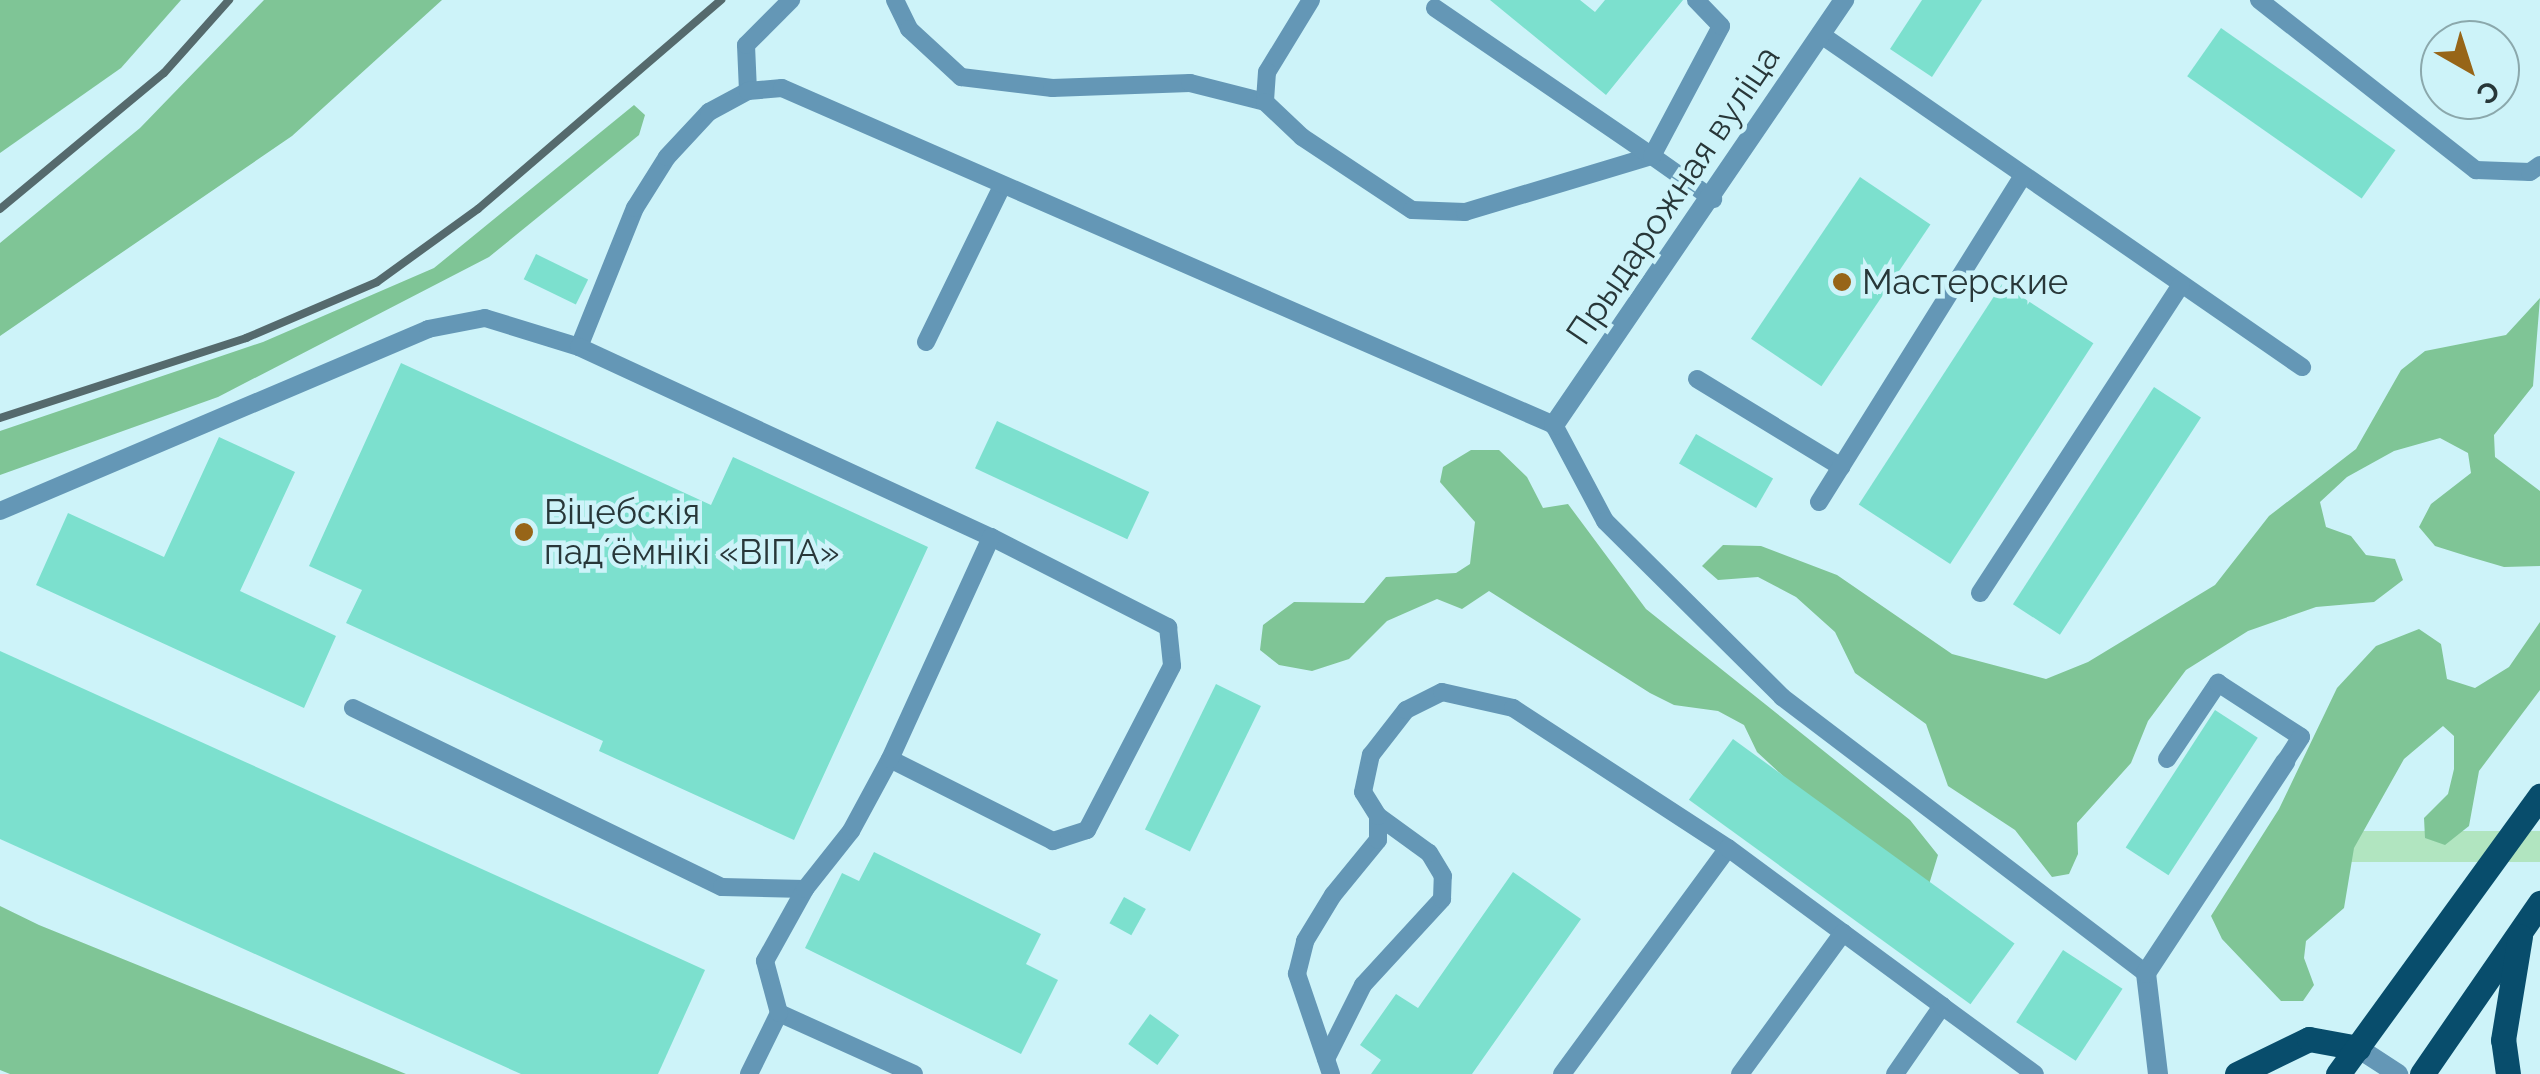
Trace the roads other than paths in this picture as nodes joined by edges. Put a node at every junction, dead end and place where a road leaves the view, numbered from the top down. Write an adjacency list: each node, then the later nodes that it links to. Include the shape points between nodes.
1 (791, 0): 9 (lane, via 746,45)
2 (895, 0): 10 (lane, via 909,30 961,77 1052,88 1190,83)
3 (1311, 0): 10 (lane, via 1268,72)
4 (1696, 0): 11 (lane, via 1721,26)
5 (1844, 0): 8 (street, Прыдарожная вуліца)
6 (2259, 0): 12 (lane, via 2476,170 2530,172)
7 (1435, 8): 11 (lane)
8 (1820, 34): 13 (lane); 15 (street, Прыдарожная вуліца)
9 (748, 91): 14 (lane, via 782,88); 18 (lane, via 709,112 667,158 635,208)
10 (1265, 102): 11 (lane, via 1302,137 1412,210 1465,212)
11 (1652, 156): 15 (lane)
12 (2540, 165)
13 (2023, 176): 16 (lane); 22 (lane)
14 (1002, 186): 17 (lane); 21 (lane)
15 (1713, 199): 21 (street, Прыдарожная вуліца)
16 (2181, 284): 19 (lane); 26 (lane)
17 (926, 342)
18 (579, 347): 24 (lane, via 485,318 428,329); 25 (lane)
19 (2302, 367)
20 (1696, 379): 22 (lane)
21 (1554, 425): 38 (lane, via 1605,521 1782,697)
22 (1840, 467): 23 (lane)
23 (1818, 502)
24 (0, 511)
25 (991, 537): 28 (lane); 28 (lane, via 1168,627 1172,666 1086,830 1053,840)
26 (1980, 594)
27 (352, 708): 34 (lane, via 722,887)
28 (890, 759): 34 (lane, via 851,832)
29 (2167, 759): 30 (lane, via 2218,683 2301,737)
30 (2285, 762): 38 (street)
31 (2540, 796): 41 (main road)
32 (1378, 816): 33 (lane, via 1363,792 1371,756 1406,710 1442,692 1513,708); 42 (lane, via 1378,840 1333,895 1306,941 1297,974); 42 (lane, via 1428,853 1443,876 1442,900 1363,985)
33 (1728, 848): 37 (lane); 45 (lane)
34 (805, 889): 40 (lane, via 765,961)
35 (2540, 903): 36 (main road)
36 (2520, 929): 53 (main road); 54 (main road, via 2503,1040)
37 (1843, 933): 39 (lane); 46 (lane)
38 (2146, 973): 49 (street)
39 (1942, 1006): 47 (lane); 48 (lane)
40 (779, 1013): 43 (lane); 44 (lane)
41 (2358, 1048): 50 (main road, via 2309,1039); 51 (main road); 52 (street)
42 (1329, 1066)
43 (749, 1074)
44 (914, 1074)
45 (1562, 1074)
46 (1740, 1074)
47 (1895, 1074)
48 (2035, 1074)
49 (2158, 1074)
50 (2238, 1074)
51 (2338, 1074)
52 (2398, 1074)
53 (2422, 1074)
54 (2508, 1074)

